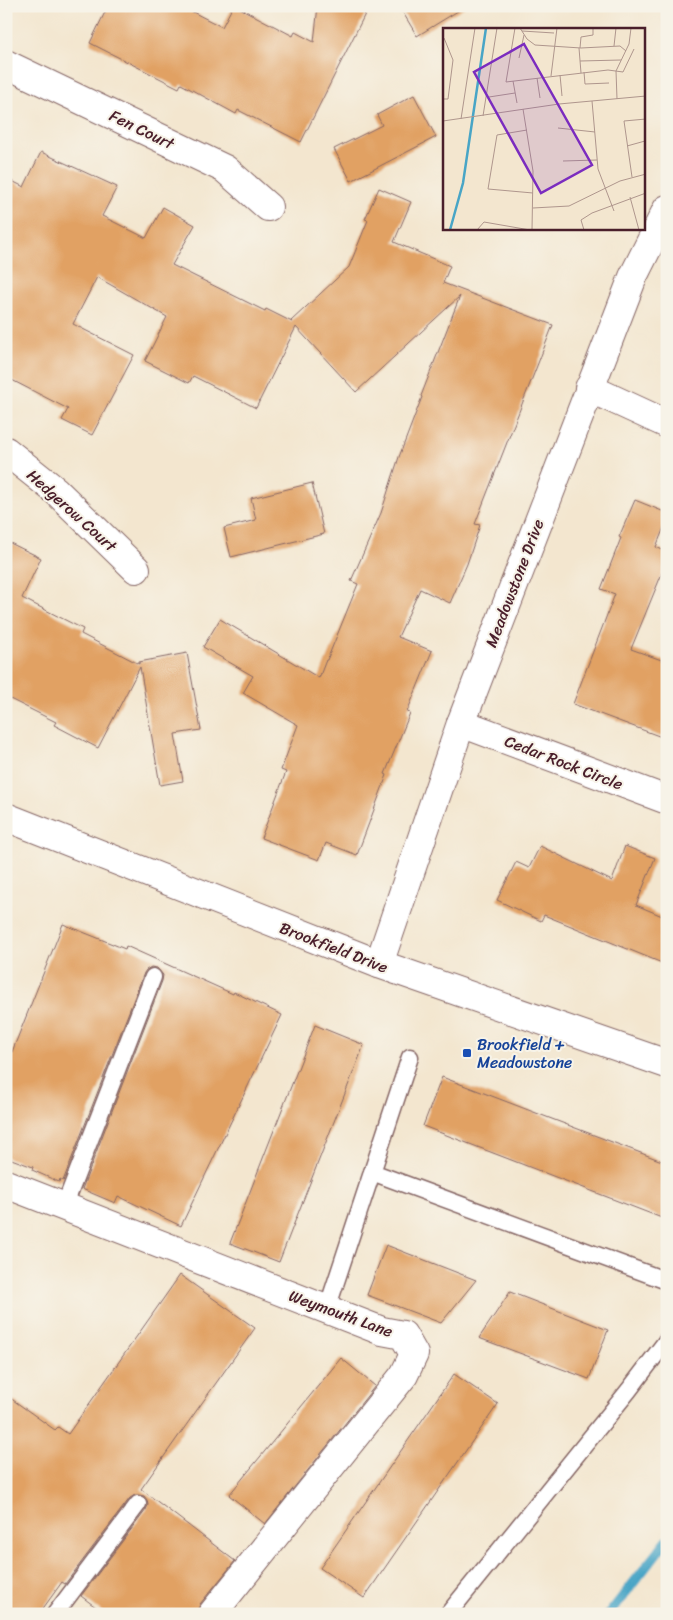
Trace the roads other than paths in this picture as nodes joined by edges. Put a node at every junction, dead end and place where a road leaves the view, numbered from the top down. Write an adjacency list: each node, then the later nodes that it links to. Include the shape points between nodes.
1 (6, 64): 2 (street, Fen Court, via 225,168)
2 (268, 207)
3 (667, 208): 4 (street, Meadowstone Drive, via 633,277)
4 (589, 388): 5 (street); 8 (street, Meadowstone Drive)
5 (667, 424)
6 (6, 452): 7 (street, Hedgerow Court, via 56,491)
7 (136, 569)
8 (461, 723): 9 (street, Cedar Rock Circle); 11 (street, Meadowstone Drive)
9 (667, 800)
10 (6, 817): 11 (street, Brookfield Drive)
11 (379, 964): 14 (street, Brookfield Drive)
12 (153, 976): 17 (lane)
13 (410, 1057): 15 (lane)
14 (667, 1064)
15 (372, 1172): 18 (lane); 19 (lane)
16 (6, 1184): 17 (street, Weymouth Lane)
17 (64, 1207): 19 (street, Weymouth Lane)
18 (667, 1281)
19 (327, 1309): 23 (street, Weymouth Lane, via 403,1335 414,1354 404,1375)
20 (667, 1340): 24 (lane)
21 (138, 1504): 22 (lane)
22 (55, 1614)
23 (212, 1614)
24 (448, 1614)

